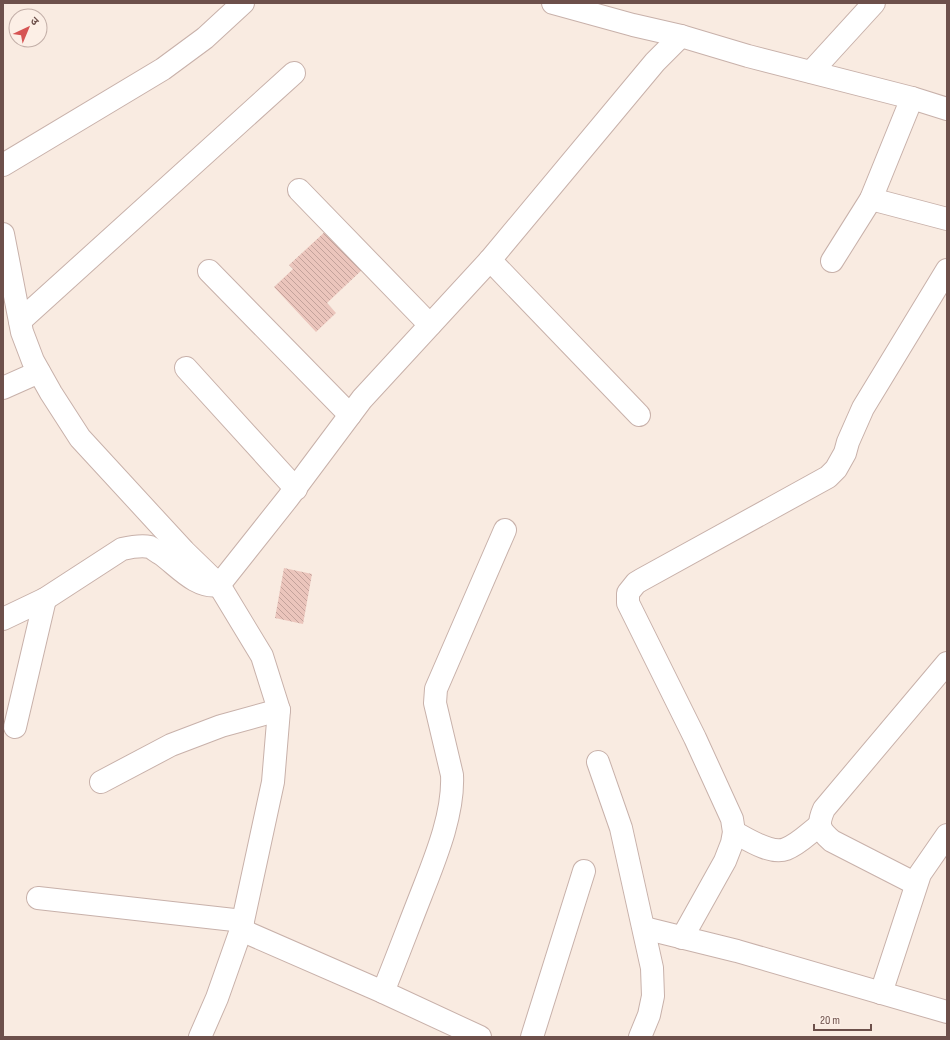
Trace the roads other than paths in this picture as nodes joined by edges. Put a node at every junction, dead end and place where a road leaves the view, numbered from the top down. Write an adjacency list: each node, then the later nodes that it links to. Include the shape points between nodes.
1 (242, 3): 9 (street, via 205,38 163,69)
2 (553, 3): 4 (street)
3 (874, 3): 5 (street)
4 (681, 36): 5 (street); 14 (street, via 655,62)
5 (811, 72): 7 (street)
6 (294, 73): 18 (street)
7 (912, 98): 8 (street); 11 (street)
8 (947, 109)
9 (3, 165)
10 (299, 190): 19 (street)
11 (871, 199): 12 (street); 15 (street)
12 (947, 219)
13 (3, 234): 18 (street)
14 (490, 260): 19 (street); 24 (street)
15 (832, 261)
16 (947, 270): 36 (street, via 863,408 845,454 836,469 828,477 636,583 628,593 628,603 695,738 732,820)
17 (209, 271): 23 (street)
18 (20, 322): 21 (street)
19 (430, 325): 23 (street)
20 (186, 368): 25 (street)
21 (39, 372): 22 (street); 27 (street, via 80,438 184,551)
22 (3, 388)
23 (350, 415): 25 (street)
24 (638, 416)
25 (296, 489): 27 (street)
26 (505, 530): 44 (street, via 436,689 435,703 453,786 440,846)
27 (219, 585): 28 (street, via 208,586 194,580 152,548 138,546 122,549); 31 (street, via 262,656)
28 (45, 599): 29 (street); 32 (street)
29 (3, 619)
30 (947, 662): 35 (street, via 824,809)
31 (279, 710): 34 (street, via 221,726 172,746); 41 (street, via 274,782)
32 (15, 727)
33 (598, 762): 42 (street, via 621,828)
34 (100, 782)
35 (820, 825): 36 (street, via 794,845 779,850 763,846); 39 (street, via 832,842)
36 (734, 832): 43 (street, via 725,861)
37 (947, 835): 39 (street, via 927,862)
38 (584, 871): 49 (street)
39 (916, 884): 45 (street)
40 (38, 898): 41 (street)
41 (242, 925): 44 (street); 48 (street, via 217,998)
42 (644, 928): 43 (street); 50 (street, via 652,968 653,996)
43 (682, 938): 45 (street, via 737,951)
44 (383, 992): 47 (street)
45 (881, 993): 46 (street)
46 (947, 1012)
47 (471, 1035)
48 (200, 1037)
49 (532, 1037)
50 (640, 1037)

